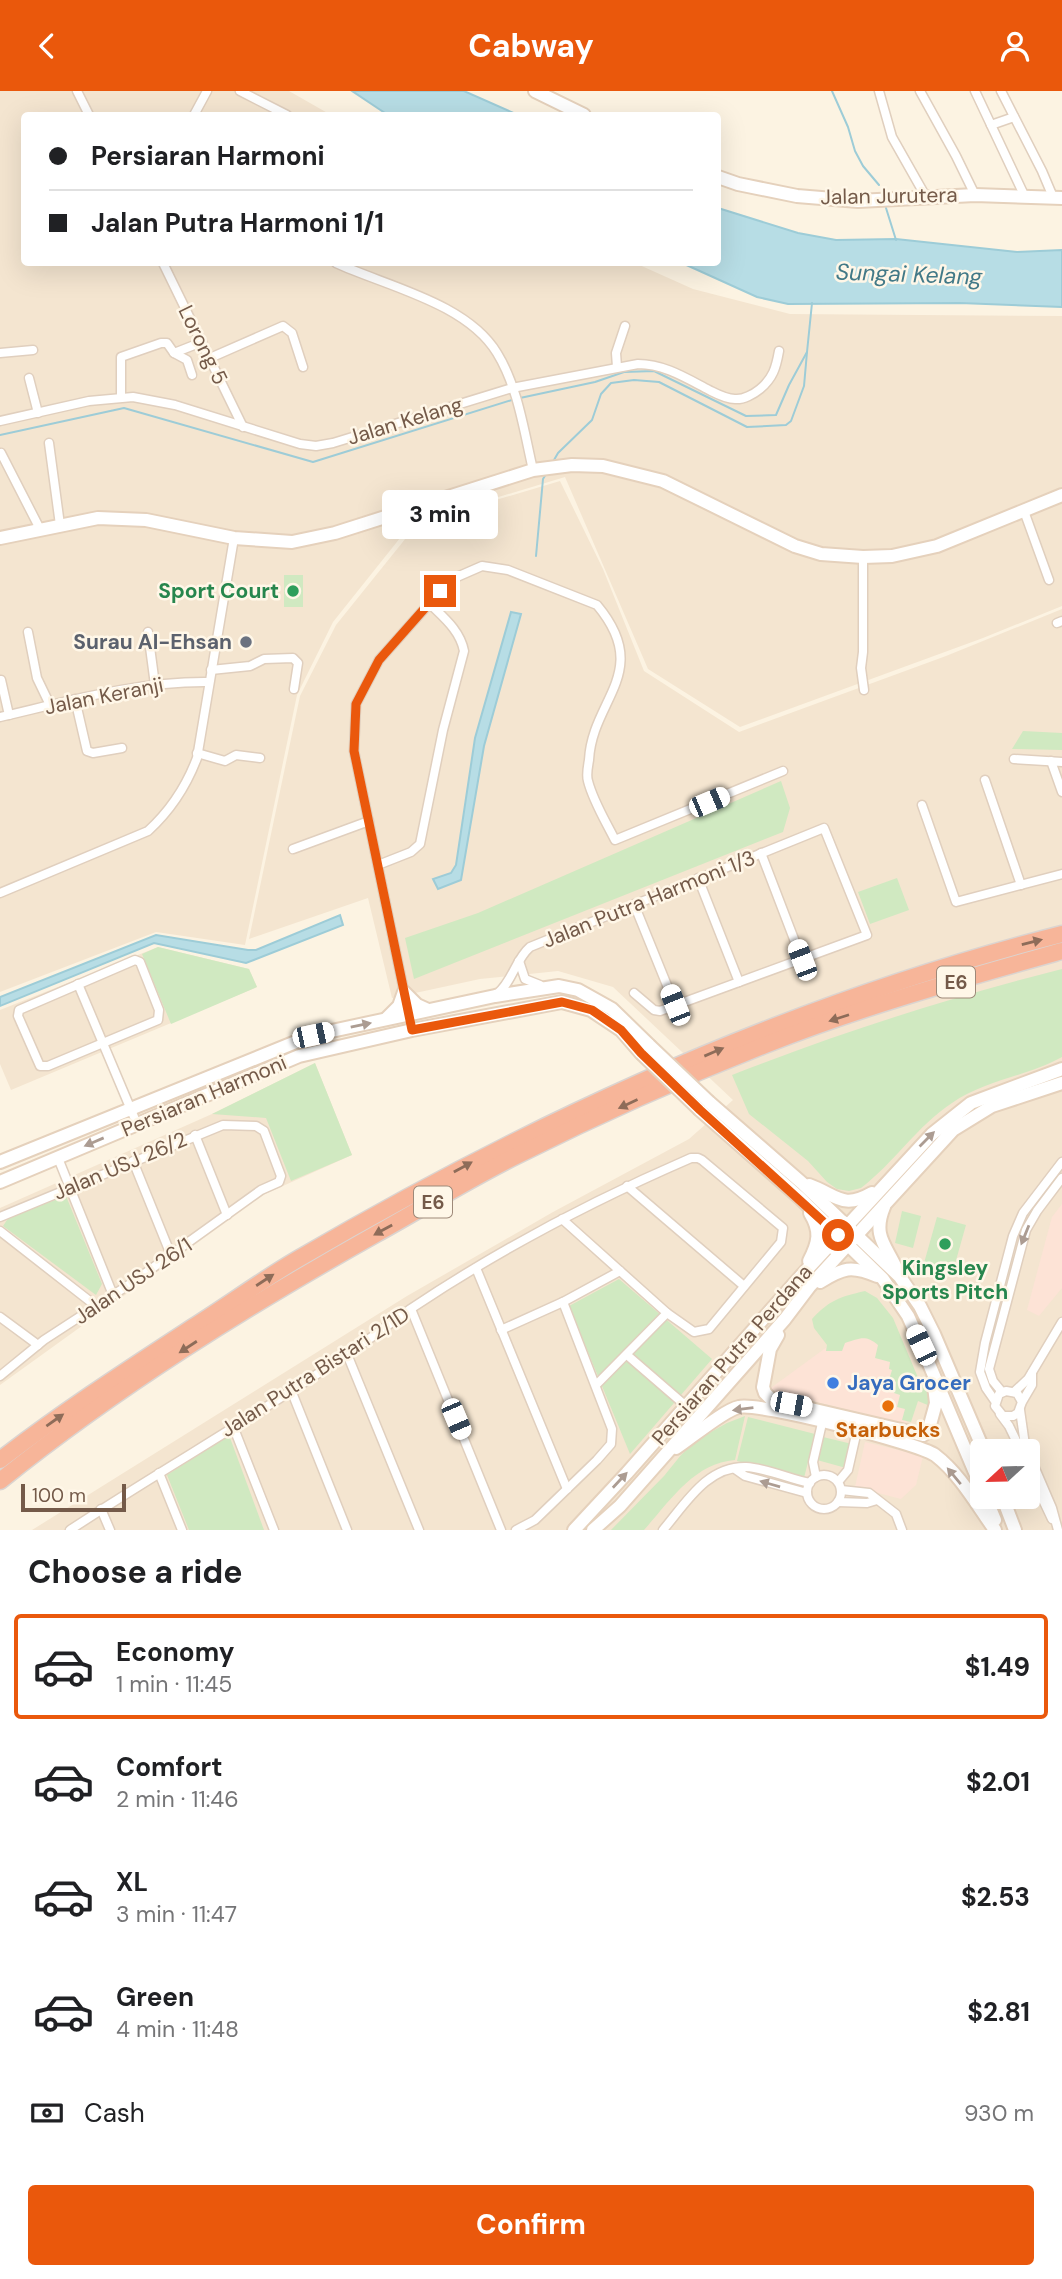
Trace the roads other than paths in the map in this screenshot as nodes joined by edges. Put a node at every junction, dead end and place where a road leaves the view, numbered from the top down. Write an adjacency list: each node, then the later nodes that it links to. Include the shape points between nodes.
1 (76, 91): 9 (street)
2 (207, 91): 10 (street)
3 (240, 91): 11 (street)
4 (535, 91): 12 (main road)
5 (879, 91): 17 (street, via 892,137)
6 (920, 91): 16 (street)
7 (975, 91): 14 (street)
8 (1001, 91): 13 (street)
9 (87, 112)
10 (196, 112)
11 (281, 112)
12 (578, 112)
13 (1014, 117): 14 (street); 19 (street)
14 (991, 125): 18 (street)
15 (721, 178): 17 (main road, Jalan Jurutera, via 797,196 858,201)
16 (975, 195): 17 (main road, Jalan Jurutera); 18 (main road, Jalan Jurutera)
17 (926, 197)
18 (1025, 197): 19 (main road, Jalan Jurutera)
19 (1058, 197)
20 (164, 266): 23 (street, Lorong 5)
21 (343, 266): 33 (street, via 442,307 472,325 496,350)
22 (625, 326): 30 (street, via 616,353)
23 (202, 342): 27 (street); 28 (street, Lorong 5)
24 (33, 350): 26 (street)
25 (779, 351): 30 (street, Jalan Kelang, via 770,381 737,400 651,364)
26 (0, 353)
27 (174, 353): 31 (street, via 187,360); 34 (street, via 164,342 121,357)
28 (210, 358): 29 (street, via 283,326 292,333); 37 (street, Lorong 5)
29 (303, 366)
30 (617, 367): 33 (street, Jalan Kelang)
31 (192, 375)
32 (29, 378): 35 (street)
33 (513, 391): 37 (street, Jalan Kelang, via 316,446); 40 (street)
34 (121, 397): 35 (street, Jalan Kelang); 37 (street, Jalan Kelang, via 175,405)
35 (38, 413): 36 (street, Jalan Kelang)
36 (0, 421)
37 (243, 427)
38 (49, 443): 43 (street)
39 (1, 453): 44 (street)
40 (543, 468): 46 (main road, via 326,535 292,542); 47 (main road, via 603,466 663,481 795,546 821,554)
41 (1062, 495): 42 (main road)
42 (1024, 511): 47 (main road, via 937,546); 48 (street)
43 (60, 525): 44 (main road); 46 (main road, via 99,518 146,520)
44 (40, 529): 45 (main road)
45 (0, 538)
46 (234, 538): 52 (street)
47 (863, 557): 57 (street)
48 (1049, 580)
49 (429, 603): 67 (street, via 450,580 482,566 508,570 597,605 606,616 617,639 620,677 590,745 587,780 615,840); 71 (street, via 379,660 356,704 354,751); 74 (street, via 455,630 464,651 420,844)
50 (29, 632): 59 (street, via 37,678)
51 (148, 632): 55 (street)
52 (211, 670): 54 (street); 56 (street, via 293,658 298,663)
53 (1, 680): 60 (street)
54 (209, 681): 55 (street, Jalan Keranji); 62 (street)
55 (155, 685): 58 (street, Jalan Keranji)
56 (294, 689)
57 (864, 690)
58 (75, 699): 59 (street, Jalan Keranji); 61 (street, via 88,751)
59 (50, 705): 60 (street, Jalan Keranji)
60 (4, 716)
61 (122, 748)
62 (197, 753): 63 (street, via 223,761 236,755); 78 (street, via 182,791 148,831)
63 (260, 758)
64 (1014, 759): 65 (street)
65 (1051, 761): 66 (street); 69 (street)
66 (1062, 762)
67 (783, 771)
68 (985, 780): 77 (street)
69 (1062, 792)
70 (922, 806): 77 (street, via 956,902)
71 (369, 821): 72 (street); 74 (street)
72 (293, 849)
73 (761, 853): 76 (street, Jalan Putra Harmoni 1/3); 82 (street); 82 (street, Jalan Putra Harmoni 1/3, via 824,828 867,935)
74 (378, 865): 88 (street)
75 (1062, 874): 77 (street)
76 (698, 879): 79 (street, Jalan Putra Harmoni 1/3); 84 (street)
77 (1021, 885)
78 (0, 893)
79 (634, 904): 83 (street, Jalan Putra Harmoni 1/3, via 530,947); 91 (street)
80 (1062, 934): 87 (highway, E6, one-way to 80, via 1002,950)
81 (1062, 951): 87 (highway, E6)
82 (802, 960): 84 (street)
83 (519, 961): 86 (street, Persiaran Harmoni, via 525,979); 90 (street, Jalan Putra Harmoni 1/3, via 510,981)
84 (739, 982): 91 (street)
85 (78, 984): 96 (street); 96 (street, via 130,961 140,962 160,1017); 96 (street, via 23,1007 18,1017 40,1066)
86 (549, 988): 90 (main road, Persiaran Harmoni); 97 (main road, Persiaran Harmoni, via 578,990 612,1009)
87 (902, 989): 157 (highway, E6, one-way to 87, via 297,1260 495,1150 758,1034); 162 (highway, E6, one-way to 162, via 516,1156 299,1277 195,1342)
88 (404, 992): 92 (main road); 93 (street); 94 (main road, via 395,1012)
89 (634, 993): 91 (street, via 654,1010)
90 (495, 996): 92 (main road, Persiaran Harmoni)
91 (675, 1005)
92 (428, 1010): 93 (main road, Persiaran Harmoni)
93 (408, 1014): 94 (main road, Persiaran Harmoni); 95 (street)
94 (384, 1020): 101 (main road, Persiaran Harmoni, one-way to 94, via 313,1035)
95 (412, 1030): 97 (main road, Persiaran Harmoni, via 562,1002 592,1010); 102 (main road, Persiaran Harmoni, via 299,1056)
96 (103, 1044): 101 (street)
97 (645, 1049): 100 (main road, Persiaran Harmoni, bridge)
98 (1062, 1069): 114 (main road, Persiaran Putra Perdana, one-way to 98, via 932,1133 963,1108)
99 (1062, 1083): 114 (main road, Persiaran Putra Perdana, via 992,1106 962,1123)
100 (704, 1106): 110 (main road, Persiaran Harmoni); 115 (main road, Persiaran Harmoni)
101 (131, 1109): 102 (street); 106 (main road, Persiaran Harmoni)
102 (137, 1124): 104 (main road, Persiaran Harmoni, one-way to 104)
103 (195, 1135): 105 (street, Jalan USJ 26/2); 113 (street, Jalan USJ 26/2, via 223,1125 256,1126 264,1131 281,1176); 116 (street)
104 (58, 1158): 109 (main road, Persiaran Harmoni); 112 (street)
105 (133, 1161): 112 (street, Jalan USJ 26/2); 121 (street)
106 (0, 1162)
107 (1062, 1162): 147 (street, via 1023,1213 1013,1236 980,1372)
108 (1062, 1178): 145 (street, one-way to 145, via 1037,1210 1017,1256 989,1369)
109 (0, 1182)
110 (802, 1182): 114 (main road, via 842,1202); 120 (main road, Persiaran Harmoni)
111 (627, 1186): 118 (street, Jalan Putra Bistari 2/1D); 127 (street); 127 (street, Jalan Putra Bistari 2/1D, via 698,1158 783,1228 781,1242)
112 (70, 1187): 117 (street, Jalan USJ 26/2); 128 (street)
113 (267, 1187): 116 (street, Jalan USJ 26/1)
114 (883, 1195): 120 (main road, Persiaran Putra Perdana); 124 (main road, via 879,1238)
115 (800, 1198): 120 (main road, Persiaran Harmoni); 126 (main road, via 819,1235)
116 (227, 1216): 121 (street, Jalan USJ 26/1)
117 (0, 1217)
118 (562, 1219): 122 (street, Jalan Putra Bistari 2/1D); 123 (street)
119 (0, 1231): 130 (street)
120 (847, 1235): 124 (main road, Persiaran Harmoni); 125 (main road, Persiaran Harmoni, via 860,1257); 126 (main road, Persiaran Putra Perdana)
121 (171, 1255): 128 (street, Jalan USJ 26/1)
122 (476, 1268): 131 (street, Jalan Putra Bistari 2/1D); 136 (street)
123 (620, 1271): 129 (street); 132 (street)
124 (900, 1277): 154 (main road, via 934,1334)
125 (883, 1279): 126 (main road, via 864,1270 844,1269); 138 (main road)
126 (805, 1281): 134 (main road, Persiaran Putra Perdana); 148 (main road, Persiaran Putra Perdana)
127 (744, 1286): 132 (street, via 709,1329 694,1332)
128 (113, 1295): 130 (street, Jalan USJ 26/1)
129 (562, 1302): 136 (street); 143 (street)
130 (96, 1306): 137 (street, Jalan USJ 26/1)
131 (411, 1309): 139 (street, Jalan Putra Bistari 2/1D); 179 (street)
132 (667, 1313): 140 (street)
133 (0, 1317): 137 (street)
134 (785, 1319): 151 (main road, via 770,1349 765,1393 772,1400); 156 (main road, Persiaran Putra Perdana)
135 (1062, 1322): 141 (street)
136 (501, 1330): 164 (street)
137 (38, 1345): 142 (street, Jalan USJ 26/1)
138 (921, 1345): 152 (main road, via 937,1393 929,1432); 158 (main road)
139 (347, 1355): 144 (street, Jalan Putra Bistari 2/1D); 178 (street)
140 (626, 1355): 143 (street); 148 (street)
141 (1032, 1373): 146 (street); 149 (street, via 1032,1385)
142 (0, 1376)
143 (596, 1385): 164 (street, via 612,1429 611,1444)
144 (291, 1390): 153 (street, Jalan Putra Bistari 2/1D); 177 (street)
145 (1002, 1392): 146 (street); 147 (street)
146 (1014, 1392): 149 (street)
147 (995, 1401): 150 (street)
148 (686, 1406): 181 (main road, Persiaran Putra Perdana, one-way to 148)
149 (1021, 1406): 150 (street, via 1016,1415); 172 (street, via 1025,1445)
150 (999, 1413): 155 (street)
151 (824, 1416): 152 (main road); 156 (main road, one-way to 156, via 739,1407); 161 (street)
152 (858, 1425): 163 (street, via 848,1471); 185 (main road, one-way to 152, via 935,1455)
153 (233, 1426): 160 (street, Jalan Putra Bistari 2/1D); 176 (street)
154 (979, 1439)
155 (1015, 1439)
156 (663, 1457): 182 (main road, Persiaran Putra Perdana)
157 (0, 1460)
158 (970, 1461)
159 (735, 1469): 161 (street, via 747,1467); 165 (street, one-way to 159); 183 (street, via 709,1478)
160 (159, 1473): 169 (street, Jalan Putra Bistari 2/1D); 175 (street)
161 (813, 1480): 163 (street, via 825,1475); 165 (street)
162 (0, 1481)
163 (839, 1486): 167 (street, via 869,1493); 168 (street)
164 (567, 1489): 180 (street, via 535,1520)
165 (807, 1493): 168 (street, via 819,1508 830,1508)
166 (1040, 1495): 172 (street)
167 (877, 1500): 168 (street); 184 (street, via 895,1514)
168 (838, 1501)
169 (102, 1509): 173 (street, Jalan Putra Bistari 2/1D); 174 (street)
170 (990, 1509): 185 (main road)
171 (1007, 1509): 186 (main road)
172 (1058, 1529)
173 (70, 1530)
174 (110, 1530)
175 (182, 1530)
176 (274, 1530)
177 (347, 1530)
178 (419, 1530)
179 (501, 1530)
180 (516, 1530)
181 (573, 1530)
182 (593, 1530)
183 (663, 1530)
184 (902, 1530)
185 (997, 1530)
186 (1015, 1530)

